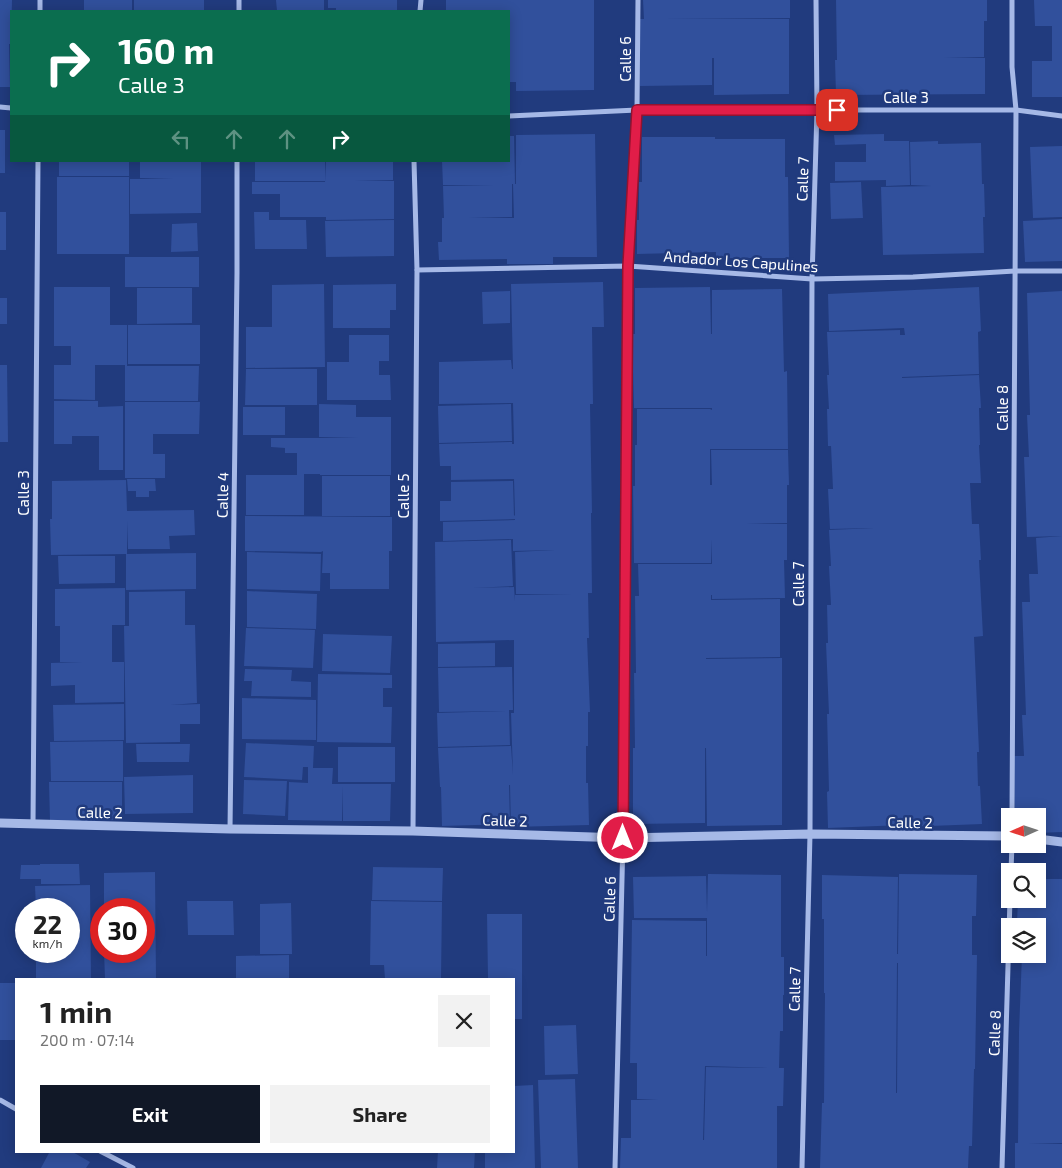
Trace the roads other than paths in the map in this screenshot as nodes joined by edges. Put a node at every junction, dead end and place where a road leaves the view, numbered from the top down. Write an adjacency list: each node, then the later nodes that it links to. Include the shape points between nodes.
1 (638, 0): 4 (street, Calle 6)
2 (816, 0): 5 (street, Calle 7)
3 (1012, 0): 6 (street, Calle 8)
4 (637, 110): 5 (street, Calle 3); 7 (street, Calle 3); 12 (street, Calle 6)
5 (817, 110): 6 (street, Calle 3); 16 (street, Calle 7)
6 (1016, 110): 8 (street, Calle 3); 14 (street, Calle 8)
7 (510, 116)
8 (1062, 116)
9 (38, 162): 19 (street, Calle 3)
10 (237, 162): 20 (street, Calle 4)
11 (414, 162): 13 (street, Calle 5)
12 (628, 266): 13 (street, Andador Los Capulines); 16 (street, Andador Los Capulines); 24 (street, Calle 6)
13 (418, 270): 21 (street, Calle 5)
14 (1015, 271): 15 (street, Andador Los Capulines); 16 (street, Andador Los Capulines); 17 (street, Calle 8)
15 (1062, 271)
16 (812, 279): 22 (street, Calle 7)
17 (1012, 808)
18 (0, 823): 19 (street, Calle 2)
19 (33, 824): 20 (street, Calle 2)
20 (230, 829): 21 (street, Calle 2)
21 (413, 831): 24 (street, Calle 2)
22 (810, 834): 23 (street, Calle 2); 24 (street, Calle 2); 33 (street, Calle 7)
23 (1001, 836)
24 (623, 838): 32 (street, Calle 6)
25 (1046, 840): 26 (street)
26 (1062, 842)
27 (1010, 908): 34 (street, Calle 8)
28 (0, 1100): 29 (street)
29 (15, 1108)
30 (104, 1153): 31 (street)
31 (133, 1168)
32 (615, 1168)
33 (802, 1168)
34 (1002, 1168)

